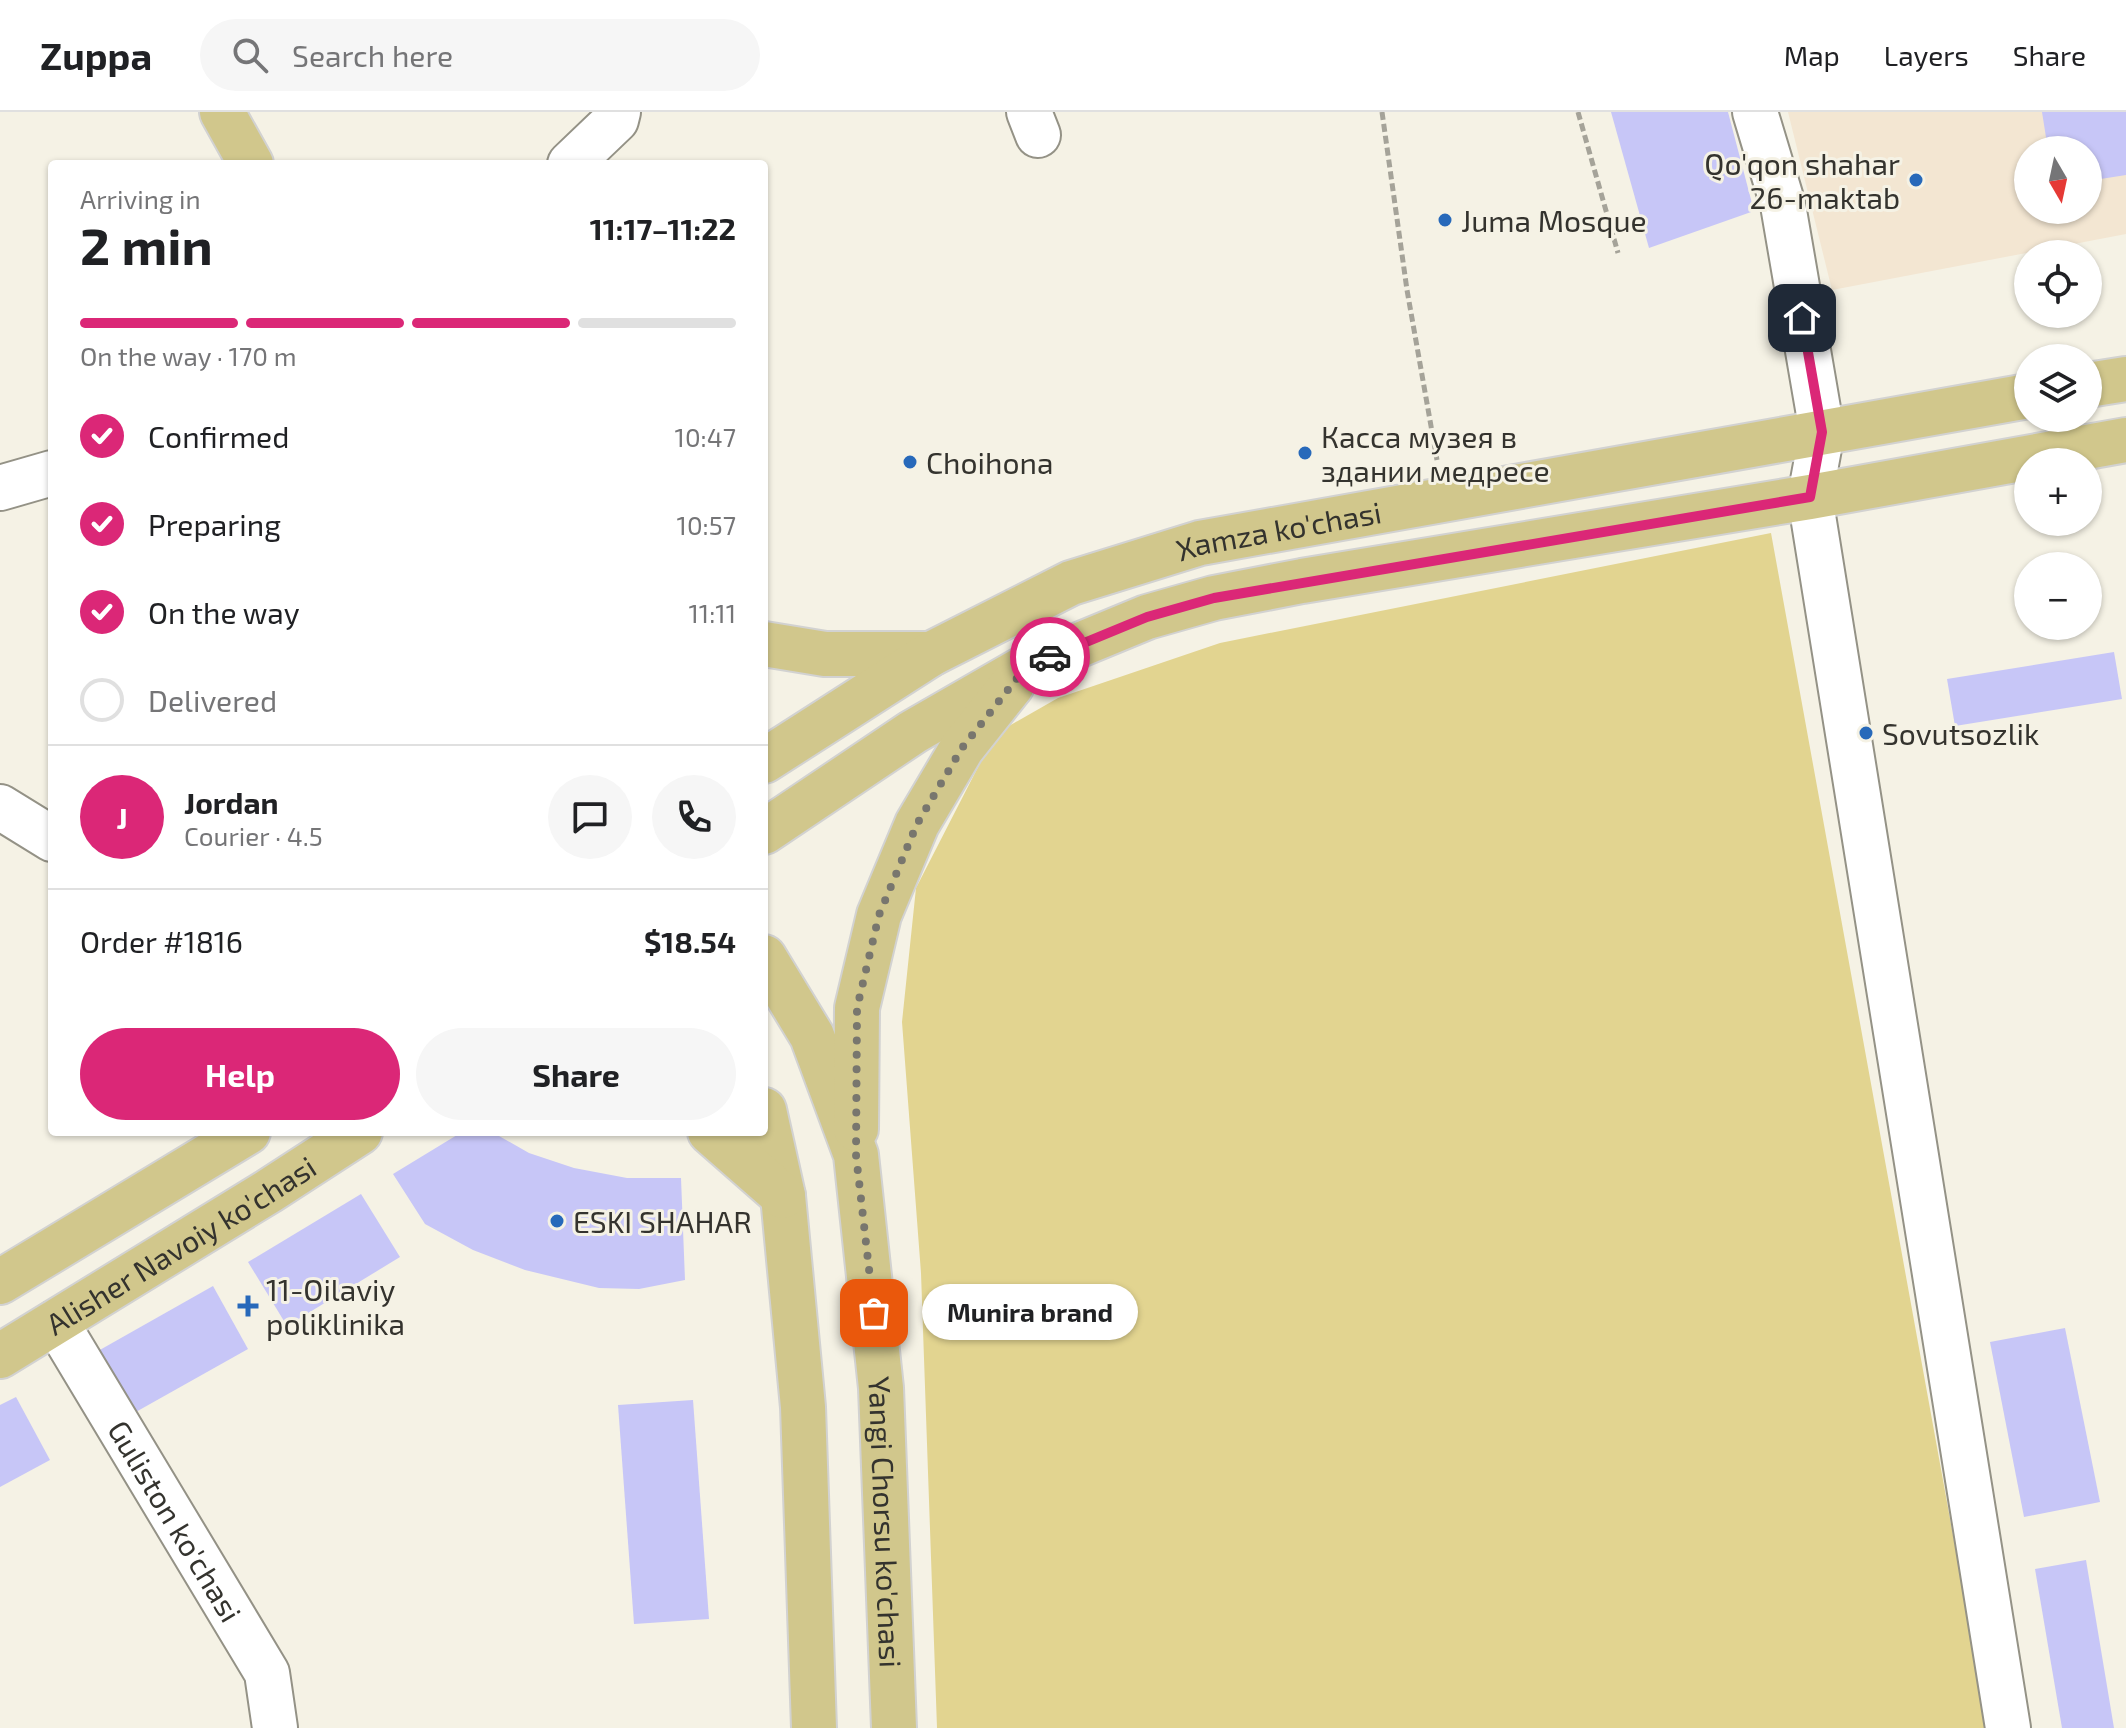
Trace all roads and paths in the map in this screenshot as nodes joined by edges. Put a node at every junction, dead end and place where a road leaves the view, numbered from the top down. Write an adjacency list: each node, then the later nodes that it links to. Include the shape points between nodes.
1 (222, 112): 6 (main road)
2 (618, 112): 7 (street)
3 (1382, 112): 17 (path)
4 (1578, 112): 8 (path)
5 (1755, 112): 12 (street, via 1783,205)
6 (249, 160)
7 (574, 160)
8 (1618, 253)
9 (2126, 379): 10 (main road)
10 (2102, 383)
11 (2014, 398): 12 (main road, Xamza ko'chasi)
12 (1822, 432): 16 (street); 17 (main road, Xamza ko'chasi)
13 (2126, 440): 16 (main road, Xamza ko'chasi)
14 (48, 474): 15 (street)
15 (0, 488)
16 (1810, 497): 20 (main road, Xamza ko'chasi, via 1214,598 1147,617); 38 (street)
17 (1444, 501): 19 (main road, Xamza ko'chasi, via 1200,543 1071,583)
18 (768, 645): 19 (main road, via 825,654)
19 (931, 654): 21 (main road, Xamza ko'chasi)
20 (1026, 667): 23 (main road, Xamza ko'chasi, via 913,732); 30 (main road, via 962,748 917,824 879,915 857,1008)
21 (768, 758)
22 (0, 807): 24 (street)
23 (768, 829)
24 (48, 837)
25 (768, 964): 30 (main road, Yangi Chorsu ko'chasi, via 812,1036)
26 (768, 1128): 31 (main road)
27 (241, 1136): 32 (main road, Alisher Navoiy ko'chasi)
28 (354, 1136): 33 (main road, Alisher Navoiy ko'chasi)
29 (715, 1136): 31 (main road)
30 (856, 1155): 37 (main road, Yangi Chorsu ko'chasi, via 881,1388)
31 (783, 1196): 36 (main road, via 803,1407)
32 (0, 1282)
33 (56, 1322): 34 (main road, Alisher Navoiy ko'chasi); 35 (street, Guliston ko'chasi, via 267,1673)
34 (0, 1356)
35 (275, 1728)
36 (814, 1728)
37 (894, 1728)
38 (2008, 1728)

